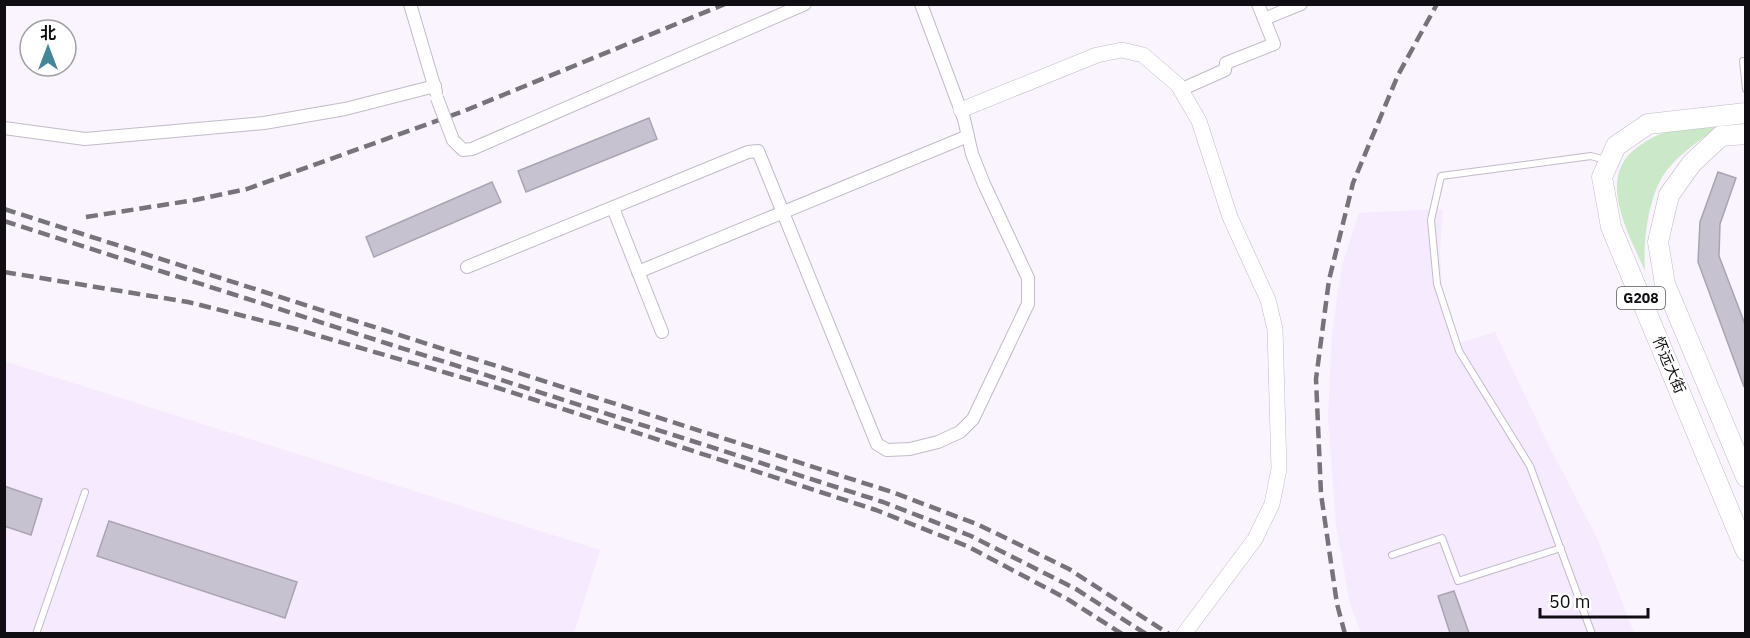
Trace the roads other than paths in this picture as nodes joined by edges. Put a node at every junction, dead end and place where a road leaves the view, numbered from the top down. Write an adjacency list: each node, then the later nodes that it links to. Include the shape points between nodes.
1 (410, 4): 10 (street)
2 (805, 4): 10 (street, bridge, via 472,149 463,150 453,140)
3 (921, 4): 11 (street)
4 (1258, 4): 6 (street)
5 (1301, 4): 6 (street)
6 (1264, 19): 9 (street, via 1274,44 1226,63 1225,70)
7 (1743, 61): 8 (lane)
8 (1746, 89)
9 (1180, 90): 11 (street, via 1143,55 1122,50 1097,55); 28 (street, via 1199,122 1230,217 1268,300 1275,329 1279,469 1272,504 1255,539)
10 (436, 92): 13 (street, via 264,123 85,139)
11 (961, 110): 15 (street)
12 (1746, 113): 16 (highway, 怀远大街 / G208, via 1648,124 1616,146)
13 (4, 128)
14 (1746, 134): 22 (highway, 怀远大街 / G208, via 1721,136 1692,163 1669,195 1658,242 1665,284)
15 (968, 136): 18 (street); 18 (street, via 984,184 1028,278 1028,304 973,419 960,432 938,442 887,450 877,444)
16 (1610, 161): 24 (lane, via 1591,156 1441,176 1431,220 1437,284 1459,351 1530,466); 25 (highway, 怀远大街 / G208, via 1602,177 1611,227)
17 (613, 208): 18 (street, via 748,152 758,152); 19 (street); 20 (street)
18 (783, 213): 20 (street)
19 (467, 267)
20 (638, 272): 21 (street)
21 (662, 332)
22 (1746, 477)
23 (85, 492): 27 (lane)
24 (1561, 548): 26 (lane, via 1458,581 1442,538); 29 (lane)
25 (1746, 551)
26 (1392, 555)
27 (36, 633)
28 (1184, 633)
29 (1592, 633)

